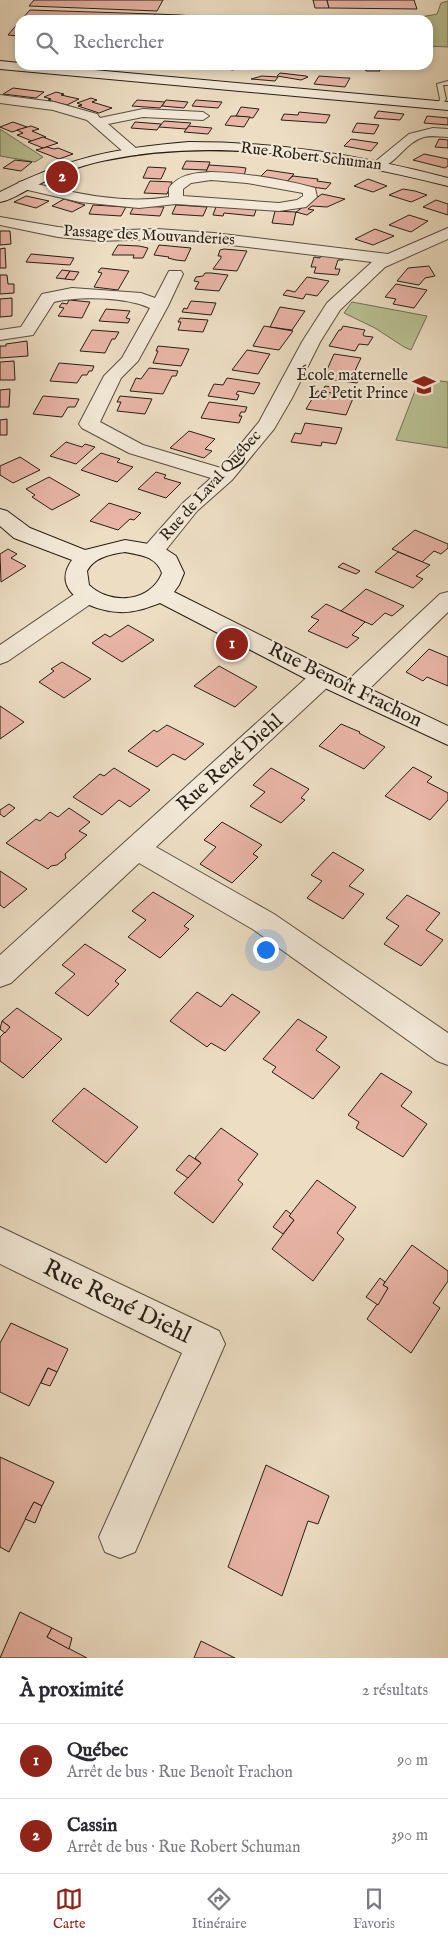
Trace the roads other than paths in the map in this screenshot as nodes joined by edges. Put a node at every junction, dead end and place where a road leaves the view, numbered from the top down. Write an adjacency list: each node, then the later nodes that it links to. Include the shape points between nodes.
1 (0, 65): 2 (street)
2 (15, 66)
3 (54, 70): 6 (street)
4 (448, 82): 6 (lane, via 440,84)
5 (0, 99): 8 (street, via 54,106)
6 (444, 106)
7 (203, 116): 8 (street, via 143,113)
8 (97, 122): 10 (street)
9 (448, 133): 11 (street, via 421,132 407,139 390,159)
10 (132, 152): 11 (street, Rue Robert Schuman, via 213,146 301,153); 13 (street, Rue Robert Schuman, via 101,158)
11 (378, 165): 12 (street, Rue Robert Schuman)
12 (448, 182)
13 (24, 185): 14 (street, Rue Robert Schuman); 15 (street, via 98,201 163,203)
14 (0, 198)
15 (176, 200): 15 (street, via 279,207 301,204 310,197 310,191 254,181 200,177 186,180 176,188)
16 (0, 221): 20 (street, Passage des Mouvanderies, via 98,236 157,234 214,238)
17 (448, 233): 18 (street, Rue de Laval Québec)
18 (421, 244): 19 (street); 20 (street, Rue de Laval Québec)
19 (439, 251)
20 (389, 259): 24 (street, Rue de Laval Québec, via 379,264 333,308 266,425)
21 (175, 274): 22 (street)
22 (160, 306): 23 (street, via 141,298 72,293 48,298 27,331); 24 (street, via 129,361 113,376 90,424 136,449)
23 (0, 335)
24 (225, 476): 26 (street, Rue de Laval Québec, via 190,507)
25 (0, 515): 27 (street, via 22,532)
26 (153, 551): 27 (street, via 140,547 117,547 96,552); 28 (street, via 172,566 174,576)
27 (85, 559): 29 (street, via 75,578)
28 (161, 594): 29 (street, via 133,604 116,605); 32 (street, Rue Benoît Frachon)
29 (87, 596): 31 (street)
30 (448, 599): 33 (street)
31 (0, 656)
32 (323, 677): 33 (street, Rue Benoît Frachon); 35 (street, Rue René Diehl)
33 (353, 690): 34 (street, Rue Benoît Frachon)
34 (448, 736)
35 (136, 848): 36 (street, Rue René Diehl); 37 (street, via 264,922)
36 (0, 974)
37 (448, 1051)
38 (0, 1245): 39 (street, Rue René Diehl, via 206,1344)
39 (120, 1537)

